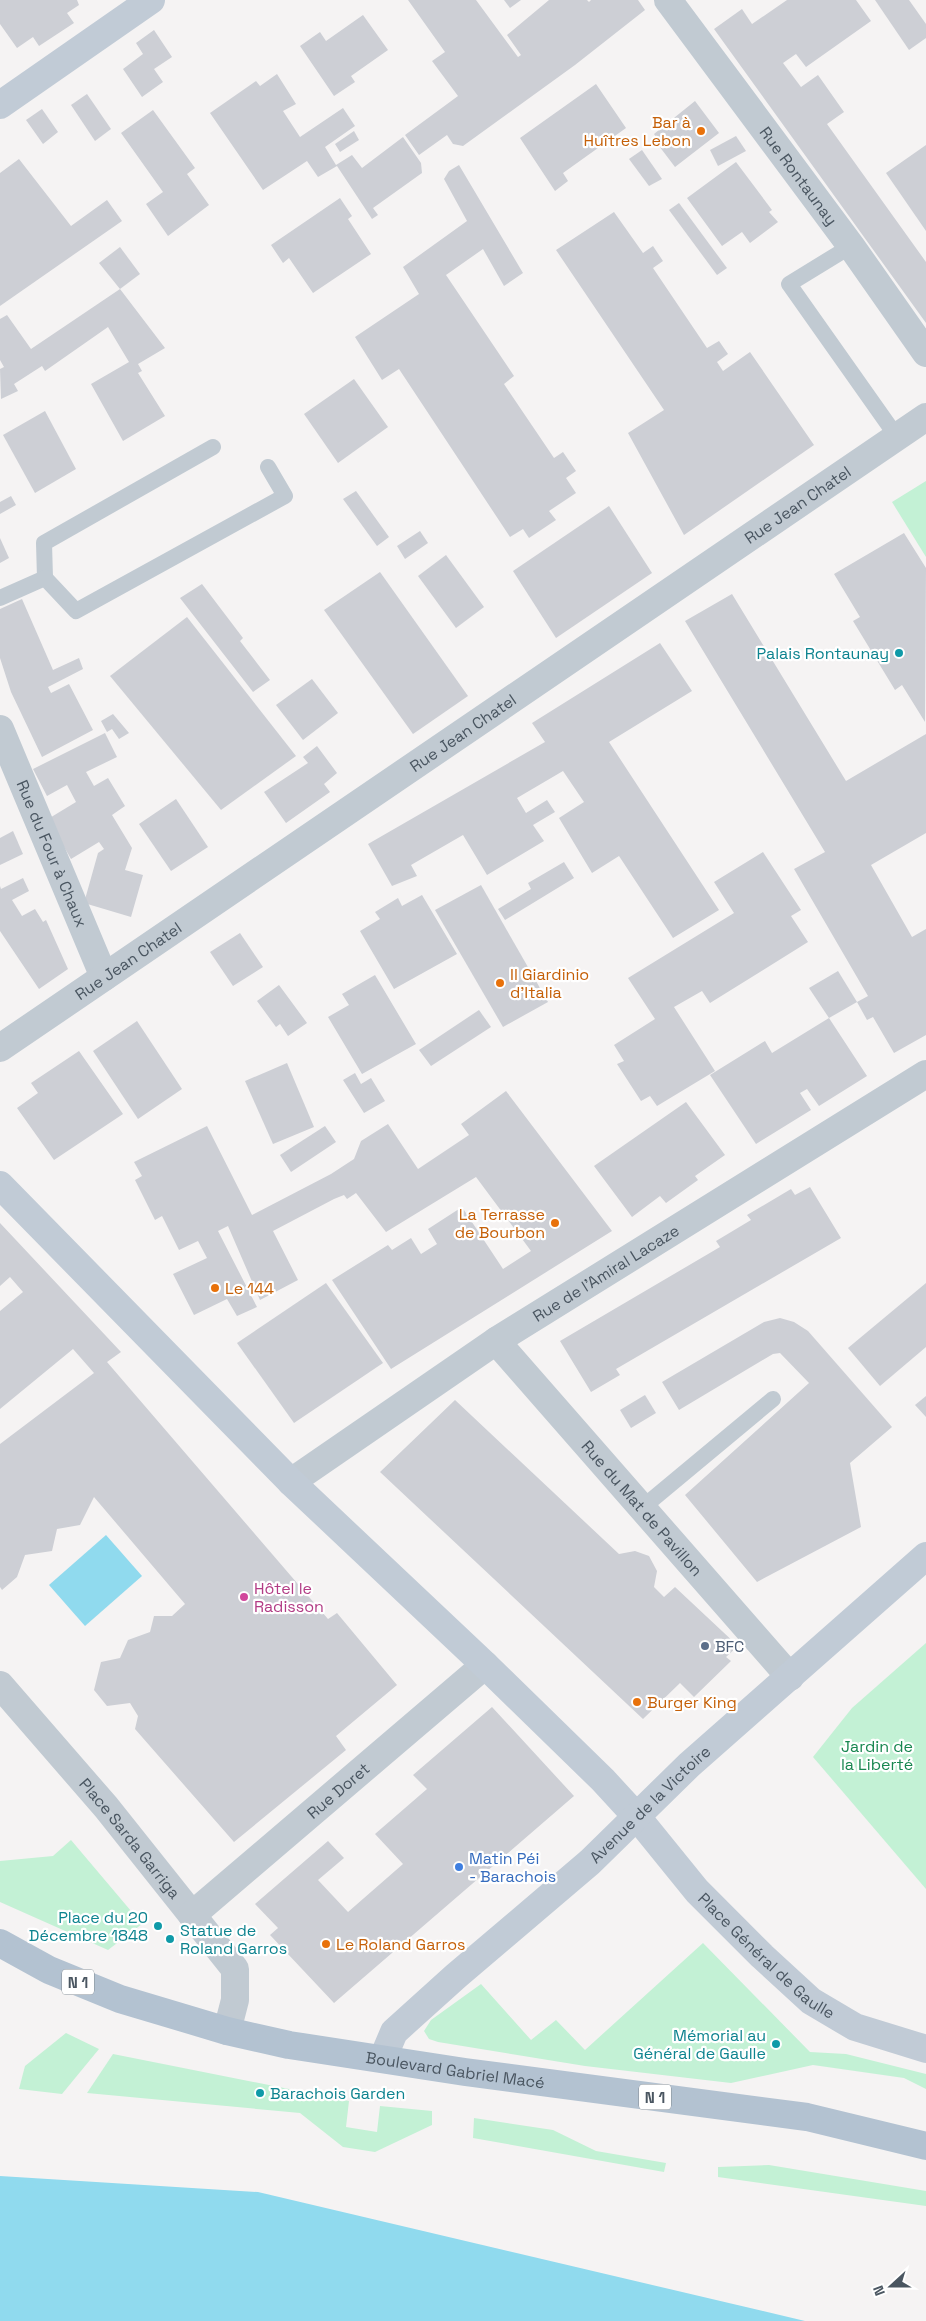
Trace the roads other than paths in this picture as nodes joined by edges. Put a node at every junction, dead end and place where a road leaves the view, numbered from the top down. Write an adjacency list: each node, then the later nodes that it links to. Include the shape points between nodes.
1 (151, 0): 3 (main road)
2 (668, 0): 4 (street, Rue Rontaunay)
3 (0, 105)
4 (851, 246): 5 (street, Rue Rontaunay); 7 (lane, via 789,284)
5 (926, 353)
6 (926, 417): 7 (street, Rue Jean Chatel)
7 (897, 436): 13 (street, Rue Jean Chatel)
8 (213, 447): 10 (lane, via 44,543)
9 (268, 468): 10 (lane, via 285,496 76,611)
10 (44, 578): 11 (lane)
11 (0, 598)
12 (0, 730): 13 (street, Rue du Four à Chaux)
13 (104, 977): 14 (street, Rue Jean Chatel)
14 (0, 1048)
15 (926, 1074): 17 (street, Rue de l'Amiral Lacaze)
16 (0, 1185): 19 (main road, Place Général de Gaulle)
17 (496, 1341): 19 (street, Rue de l'Amiral Lacaze); 20 (street, Rue du Mat de Pavillon)
18 (773, 1399): 20 (lane)
19 (291, 1482): 22 (main road, Place Général de Gaulle)
20 (642, 1508): 23 (street, Rue du Mat de Pavillon)
21 (926, 1556): 23 (main road, Avenue de la Victoire)
22 (485, 1665): 25 (main road, Place Général de Gaulle); 26 (street, Rue Doret)
23 (790, 1676): 25 (main road, Avenue de la Victoire)
24 (0, 1685): 26 (street, Place Sarda Garriga, via 106,1807)
25 (637, 1816): 29 (main road, Place Général de Gaulle, via 697,1891 810,2001 856,2027); 30 (main road, Avenue de la Victoire, via 590,1862 394,2032)
26 (192, 1914): 28 (street, Place Sarda Garriga, via 235,1969 235,2000)
27 (0, 1943): 28 (main road, Boulevard Gabriel Macé / N 1, via 49,1970 120,1998)
28 (227, 2031): 30 (main road, Boulevard Gabriel Macé / N 1, via 289,2045)
29 (926, 2049)
30 (383, 2058): 31 (main road, Boulevard Gabriel Macé / N 1, via 464,2072 807,2117)
31 (926, 2146)

